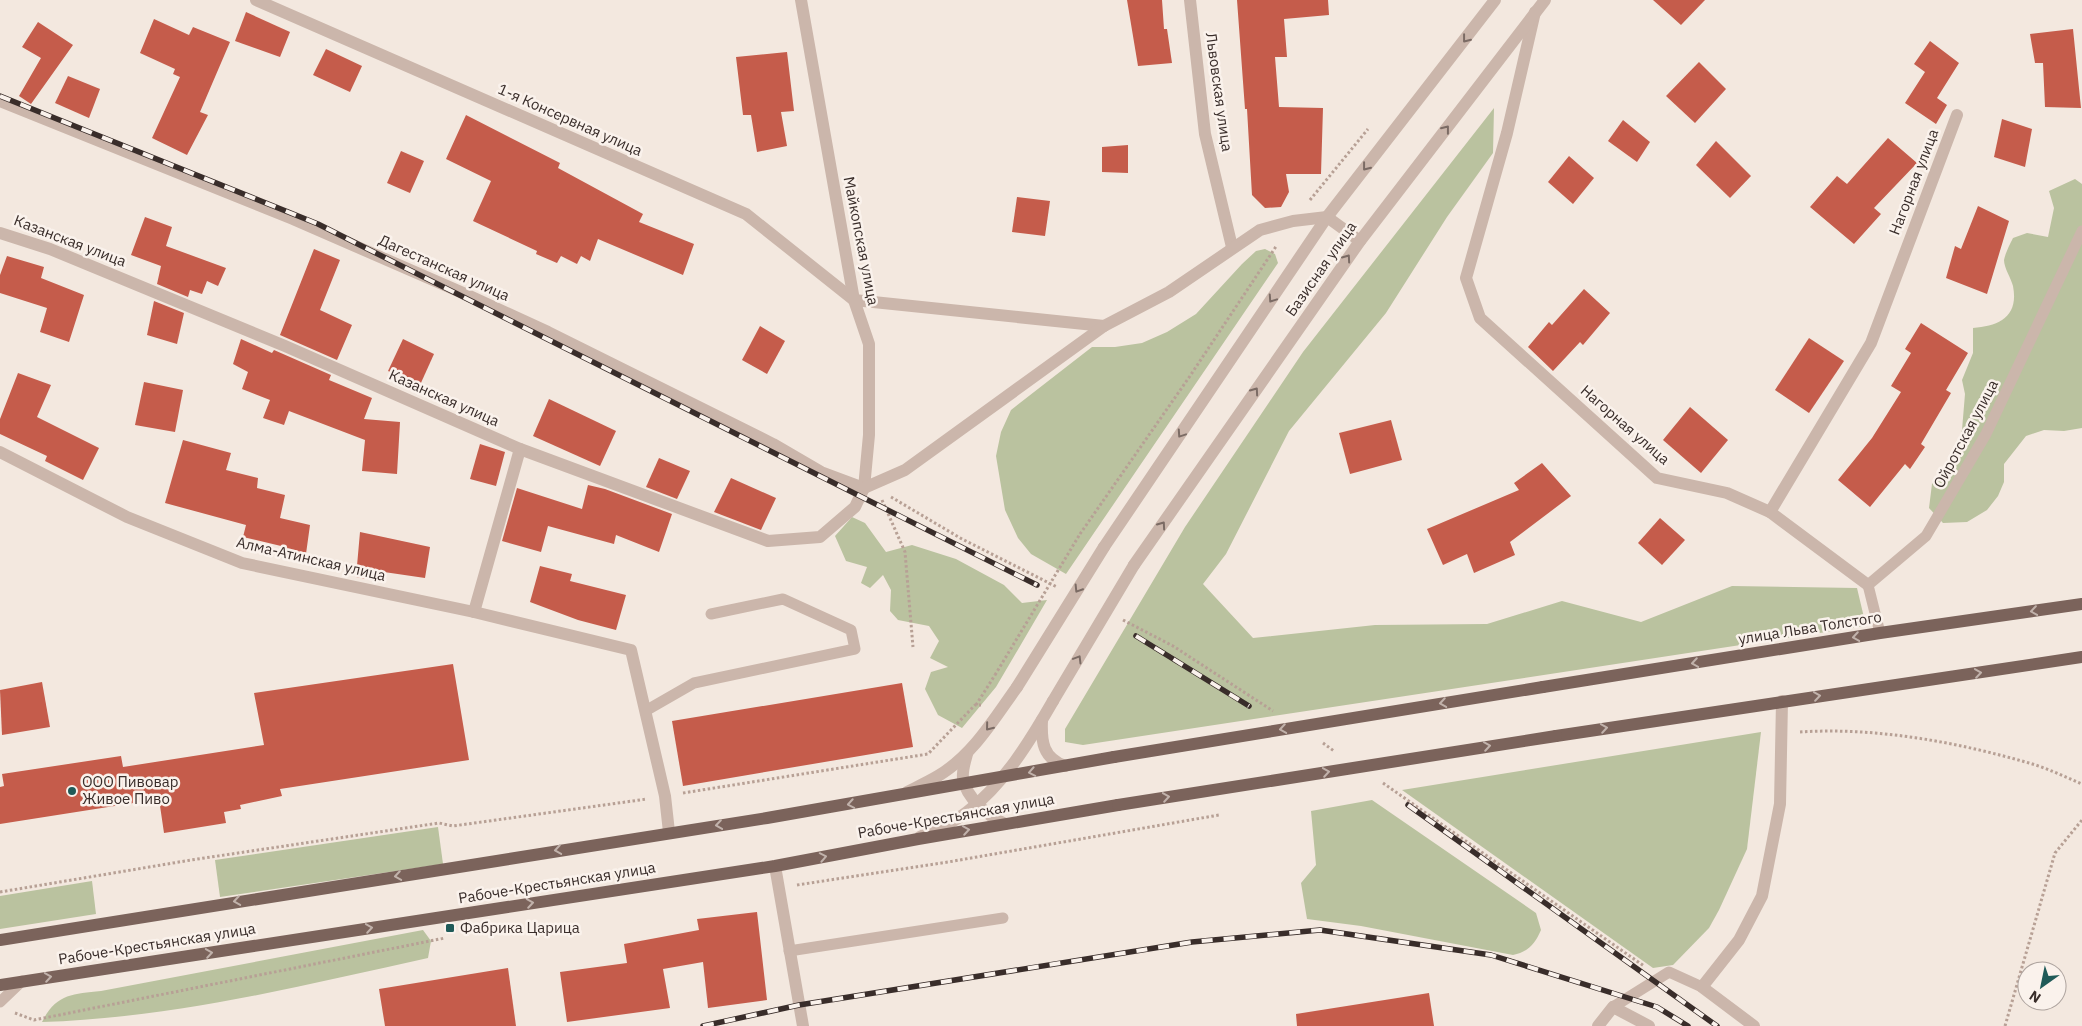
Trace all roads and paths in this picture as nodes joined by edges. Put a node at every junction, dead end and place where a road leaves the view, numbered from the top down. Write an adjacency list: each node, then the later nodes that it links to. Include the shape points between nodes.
1 (256, 0): 14 (street, 1-я Консервная улица, via 746,214)
2 (801, 0): 14 (street, Майкопская улица)
3 (1190, 0): 13 (street, Львовская улица, via 1205,134)
4 (1495, 0): 9 (street, Базисная улица, one-way to 9)
5 (1544, 0): 6 (street, Базисная улица)
6 (1535, 12): 12 (street, Базисная улица, one-way to 6); 19 (street, Нагорная улица, via 1507,133 1466,278 1480,318 1657,478 1727,493)
7 (0, 102): 18 (street, Дагестанская улица, via 293,219 464,293 773,444 821,472)
8 (1957, 115): 19 (street, Нагорная улица, via 1870,343)
9 (1327, 217): 12 (street); 13 (street, via 1293,221 1260,230); 30 (street, Базисная улица, one-way to 30, bridge, via 1104,547)
10 (2082, 231): 21 (lane, Ойротская улица, via 1986,434 1926,536)
11 (0, 233): 16 (street, Казанская улица, via 50,248 286,346)
12 (1360, 241): 32 (street, Базисная улица, one-way to 12, bridge, via 1134,565)
13 (1232, 247): 15 (street, via 1170,292)
14 (854, 300): 15 (street); 18 (street, Майкопская улица, via 868,344 869,435)
15 (1104, 326): 18 (street, via 905,470)
16 (520, 449): 18 (street, Казанская улица, via 768,541 820,537 855,507); 23 (street)
17 (0, 452): 23 (street, Алма-Атинская улица, via 127,518 242,563)
18 (864, 488): 26 (path, via 880,490 884,508 905,552)
19 (1770, 512): 21 (street)
20 (1080, 534): 29 (path, bridge)
21 (1868, 585): 25 (lane)
22 (2082, 604): 25 (main road, улица Льва Толстого, one-way to 25)
23 (474, 612): 31 (street, Алма-Атинская улица, via 631,650)
24 (711, 614): 31 (lane, via 783,599 852,630 855,650 694,683)
25 (1880, 633): 35 (main road, улица Льва Толстого, one-way to 35, bridge)
26 (913, 646)
27 (2082, 658): 28 (main road, one-way to 27)
28 (1782, 701): 33 (street); 45 (main road, Рабоче-Крестьянская улица, one-way to 28, bridge)
29 (976, 705): 30 (path); 40 (path, via 928,754)
30 (1004, 706): 34 (street, Базисная улица, one-way to 34)
31 (647, 710): 40 (street)
32 (1042, 720): 36 (street, via 1042,746 1052,759); 37 (street, Базисная улица)
33 (1782, 733): 39 (path, via 1833,730 1931,741 2031,763); 57 (street, via 1780,804 1762,896 1739,940)
34 (967, 754): 38 (street, via 963,770); 41 (street, Базисная улица, via 938,776)
35 (1114, 757): 36 (main road, Рабоче-Крестьянская улица)
36 (1065, 766): 37 (main road, Рабоче-Крестьянская улица, one-way to 37)
37 (1001, 778): 38 (main road, Рабоче-Крестьянская улица); 42 (street, Базисная улица)
38 (965, 784): 41 (main road, Рабоче-Крестьянская улица); 42 (street)
39 (2082, 784)
40 (665, 796): 46 (street); 50 (path, via 453,826 429,824)
41 (899, 796): 46 (main road, Рабоче-Крестьянская улица, one-way to 46)
42 (977, 804): 45 (street); 47 (street, Базисная улица)
43 (1219, 815): 49 (path, via 948,862)
44 (2082, 820): 65 (path, via 2055,853)
45 (1005, 824): 47 (main road, Рабоче-Крестьянская улица, one-way to 45)
46 (669, 832): 53 (main road, Рабоче-Крестьянская улица, one-way to 53)
47 (918, 838): 48 (main road, Рабоче-Крестьянская улица, one-way to 47)
48 (775, 866): 49 (street); 55 (main road, Рабоче-Крестьянская улица, one-way to 48)
49 (778, 887): 54 (street)
50 (0, 892)
51 (1003, 918): 54 (lane)
52 (451, 937): 60 (path, via 34,1020)
53 (0, 940)
54 (789, 951): 61 (street)
55 (22, 981): 56 (main road, Рабоче-Крестьянская улица); 58 (lane)
56 (0, 984)
57 (1702, 986): 59 (lane, via 1669,972); 64 (street)
58 (0, 1002)
59 (1613, 1007): 62 (street); 63 (street)
60 (9, 1011)
61 (803, 1026)
62 (1598, 1026)
63 (1649, 1026)
64 (1754, 1026)
65 (2005, 1026)

